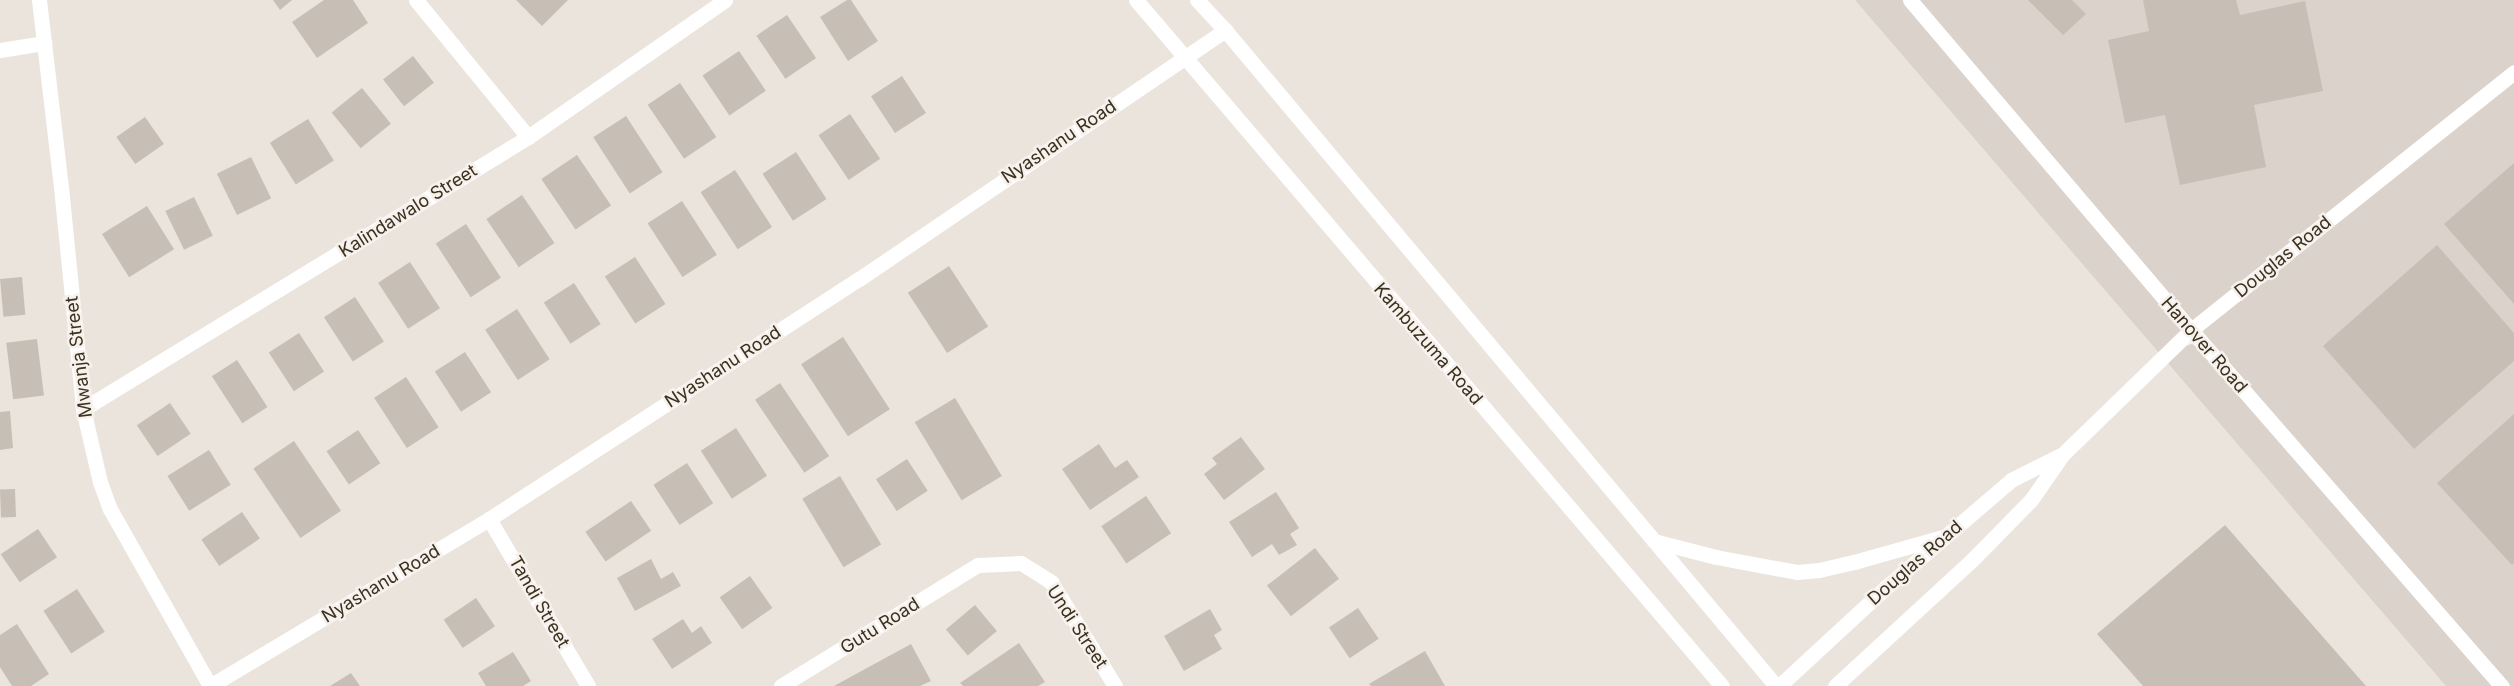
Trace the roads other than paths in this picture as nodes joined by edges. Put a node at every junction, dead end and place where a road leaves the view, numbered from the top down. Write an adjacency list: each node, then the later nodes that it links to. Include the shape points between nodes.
1 (38, 0): 8 (street, Mwanja Street)
2 (416, 0): 12 (street)
3 (725, 0): 12 (street, Kalindawalo Street)
4 (1136, 0): 10 (street, Kambuzuma Road)
5 (1197, 0): 7 (street)
6 (1910, 0): 13 (street, Hanover Road)
7 (1225, 30): 10 (street, Nyashanu Road); 18 (street)
8 (44, 43): 9 (street); 14 (street, Mwanja Street)
9 (0, 50)
10 (1186, 57): 16 (street, Nyashanu Road, via 859,279); 24 (street, Kambuzuma Road)
11 (2514, 72): 13 (street, Douglas Road)
12 (528, 137): 14 (street, Kalindawalo Street)
13 (2191, 330): 15 (street, Douglas Road); 27 (street, Hanover Road)
14 (84, 409): 20 (street, Mwanja Street, via 100,482 110,509)
15 (2063, 454): 17 (street, Douglas Road, via 2011,480); 26 (street, Douglas Road, via 2031,500)
16 (489, 519): 20 (street, Nyashanu Road); 21 (street, Tandi Street)
17 (1946, 536): 18 (street, via 1854,562 1797,572 1716,557); 25 (street, Douglas Road, via 1884,588)
18 (1654, 541): 25 (street)
19 (978, 565): 22 (street, Gutu Road); 23 (street, Undi Street, via 1021,562 1051,582)
20 (210, 686)
21 (588, 686)
22 (781, 686)
23 (1116, 686)
24 (1722, 686)
25 (1778, 686)
26 (1836, 686)
27 (2502, 686)

